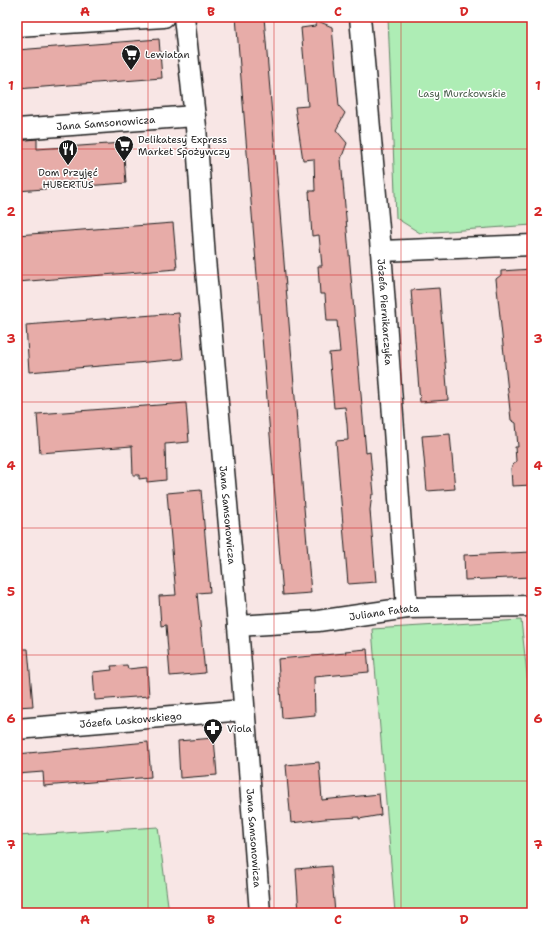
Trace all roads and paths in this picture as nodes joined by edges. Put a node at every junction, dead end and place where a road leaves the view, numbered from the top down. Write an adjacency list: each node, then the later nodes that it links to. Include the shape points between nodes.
1 (164, 17): 4 (street)
2 (184, 17): 5 (street, Jana Samsonowicza)
3 (360, 17): 8 (street, Józefa Piernikarczyka)
4 (17, 26)
5 (195, 116): 6 (street, Jana Samsonowicza); 11 (street, Jana Samsonowicza)
6 (17, 129)
7 (532, 246): 8 (street)
8 (381, 251): 10 (street, Józefa Piernikarczyka)
9 (532, 606): 10 (street, Juliana Fałata)
10 (406, 608): 11 (street, Juliana Fałata, via 318,621)
11 (238, 626): 12 (street, Jana Samsonowicza)
12 (244, 710): 13 (street, Józefa Laskowskiego); 14 (street, Jana Samsonowicza)
13 (17, 729)
14 (260, 913)

